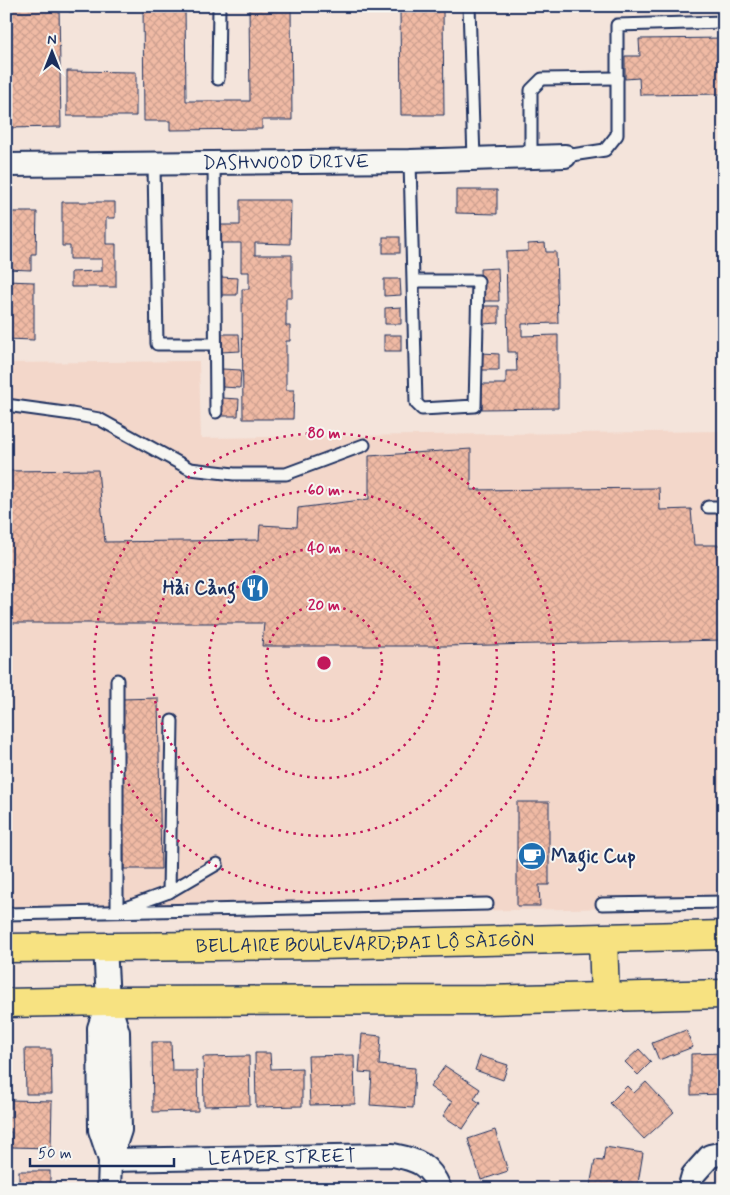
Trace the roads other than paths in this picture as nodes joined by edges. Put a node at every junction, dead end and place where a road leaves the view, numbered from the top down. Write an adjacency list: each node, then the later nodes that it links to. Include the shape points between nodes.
1 (220, 6): 5 (lane)
2 (469, 6): 8 (lane)
3 (724, 22): 4 (lane, via 617,25)
4 (617, 78): 6 (lane, via 617,135 605,150); 7 (lane, via 542,79 531,90)
5 (218, 79)
6 (565, 156): 7 (street, DASHWOOD DRIVE)
7 (531, 157): 8 (street, DASHWOOD DRIVE)
8 (474, 159): 9 (street, DASHWOOD DRIVE)
9 (410, 161): 10 (street, DASHWOOD DRIVE); 13 (lane)
10 (214, 162): 12 (street, DASHWOOD DRIVE); 14 (lane)
11 (6, 164): 12 (street, DASHWOOD DRIVE)
12 (154, 164): 14 (lane, via 157,344)
13 (414, 281): 13 (lane, via 416,403 422,409 475,406 478,281)
14 (215, 344): 16 (lane)
15 (6, 405): 17 (lane, via 99,419 190,469 234,474 286,474)
16 (216, 412)
17 (364, 445)
18 (708, 507): 19 (lane)
19 (724, 507)
20 (117, 680): 27 (lane)
21 (172, 721): 23 (lane)
22 (218, 864): 23 (lane)
23 (169, 892): 27 (lane)
24 (724, 902): 26 (lane)
25 (487, 904): 27 (lane)
26 (602, 904)
27 (117, 911): 28 (lane)
28 (6, 914)
29 (724, 935): 30 (main road, BELLAIRE BOULEVARD;ĐẠI LỘ SÀIGÒN)
30 (603, 939): 31 (main road, BELLAIRE BOULEVARD;ĐẠI LỘ SÀIGÒN); 34 (main road)
31 (105, 946): 32 (main road, BELLAIRE BOULEVARD;ĐẠI LỘ SÀIGÒN); 35 (street)
32 (6, 948)
33 (724, 994): 34 (main road)
34 (606, 996): 35 (main road, via 486,1000)
35 (108, 1001): 36 (main road); 38 (street, via 99,1028 100,1130)
36 (6, 1003)
37 (724, 1153): 41 (street, via 710,1156 692,1175)
38 (110, 1160): 39 (street); 40 (street, LEADER STREET, via 392,1155 411,1158 429,1169)
39 (109, 1189)
40 (440, 1189)
41 (690, 1189)

